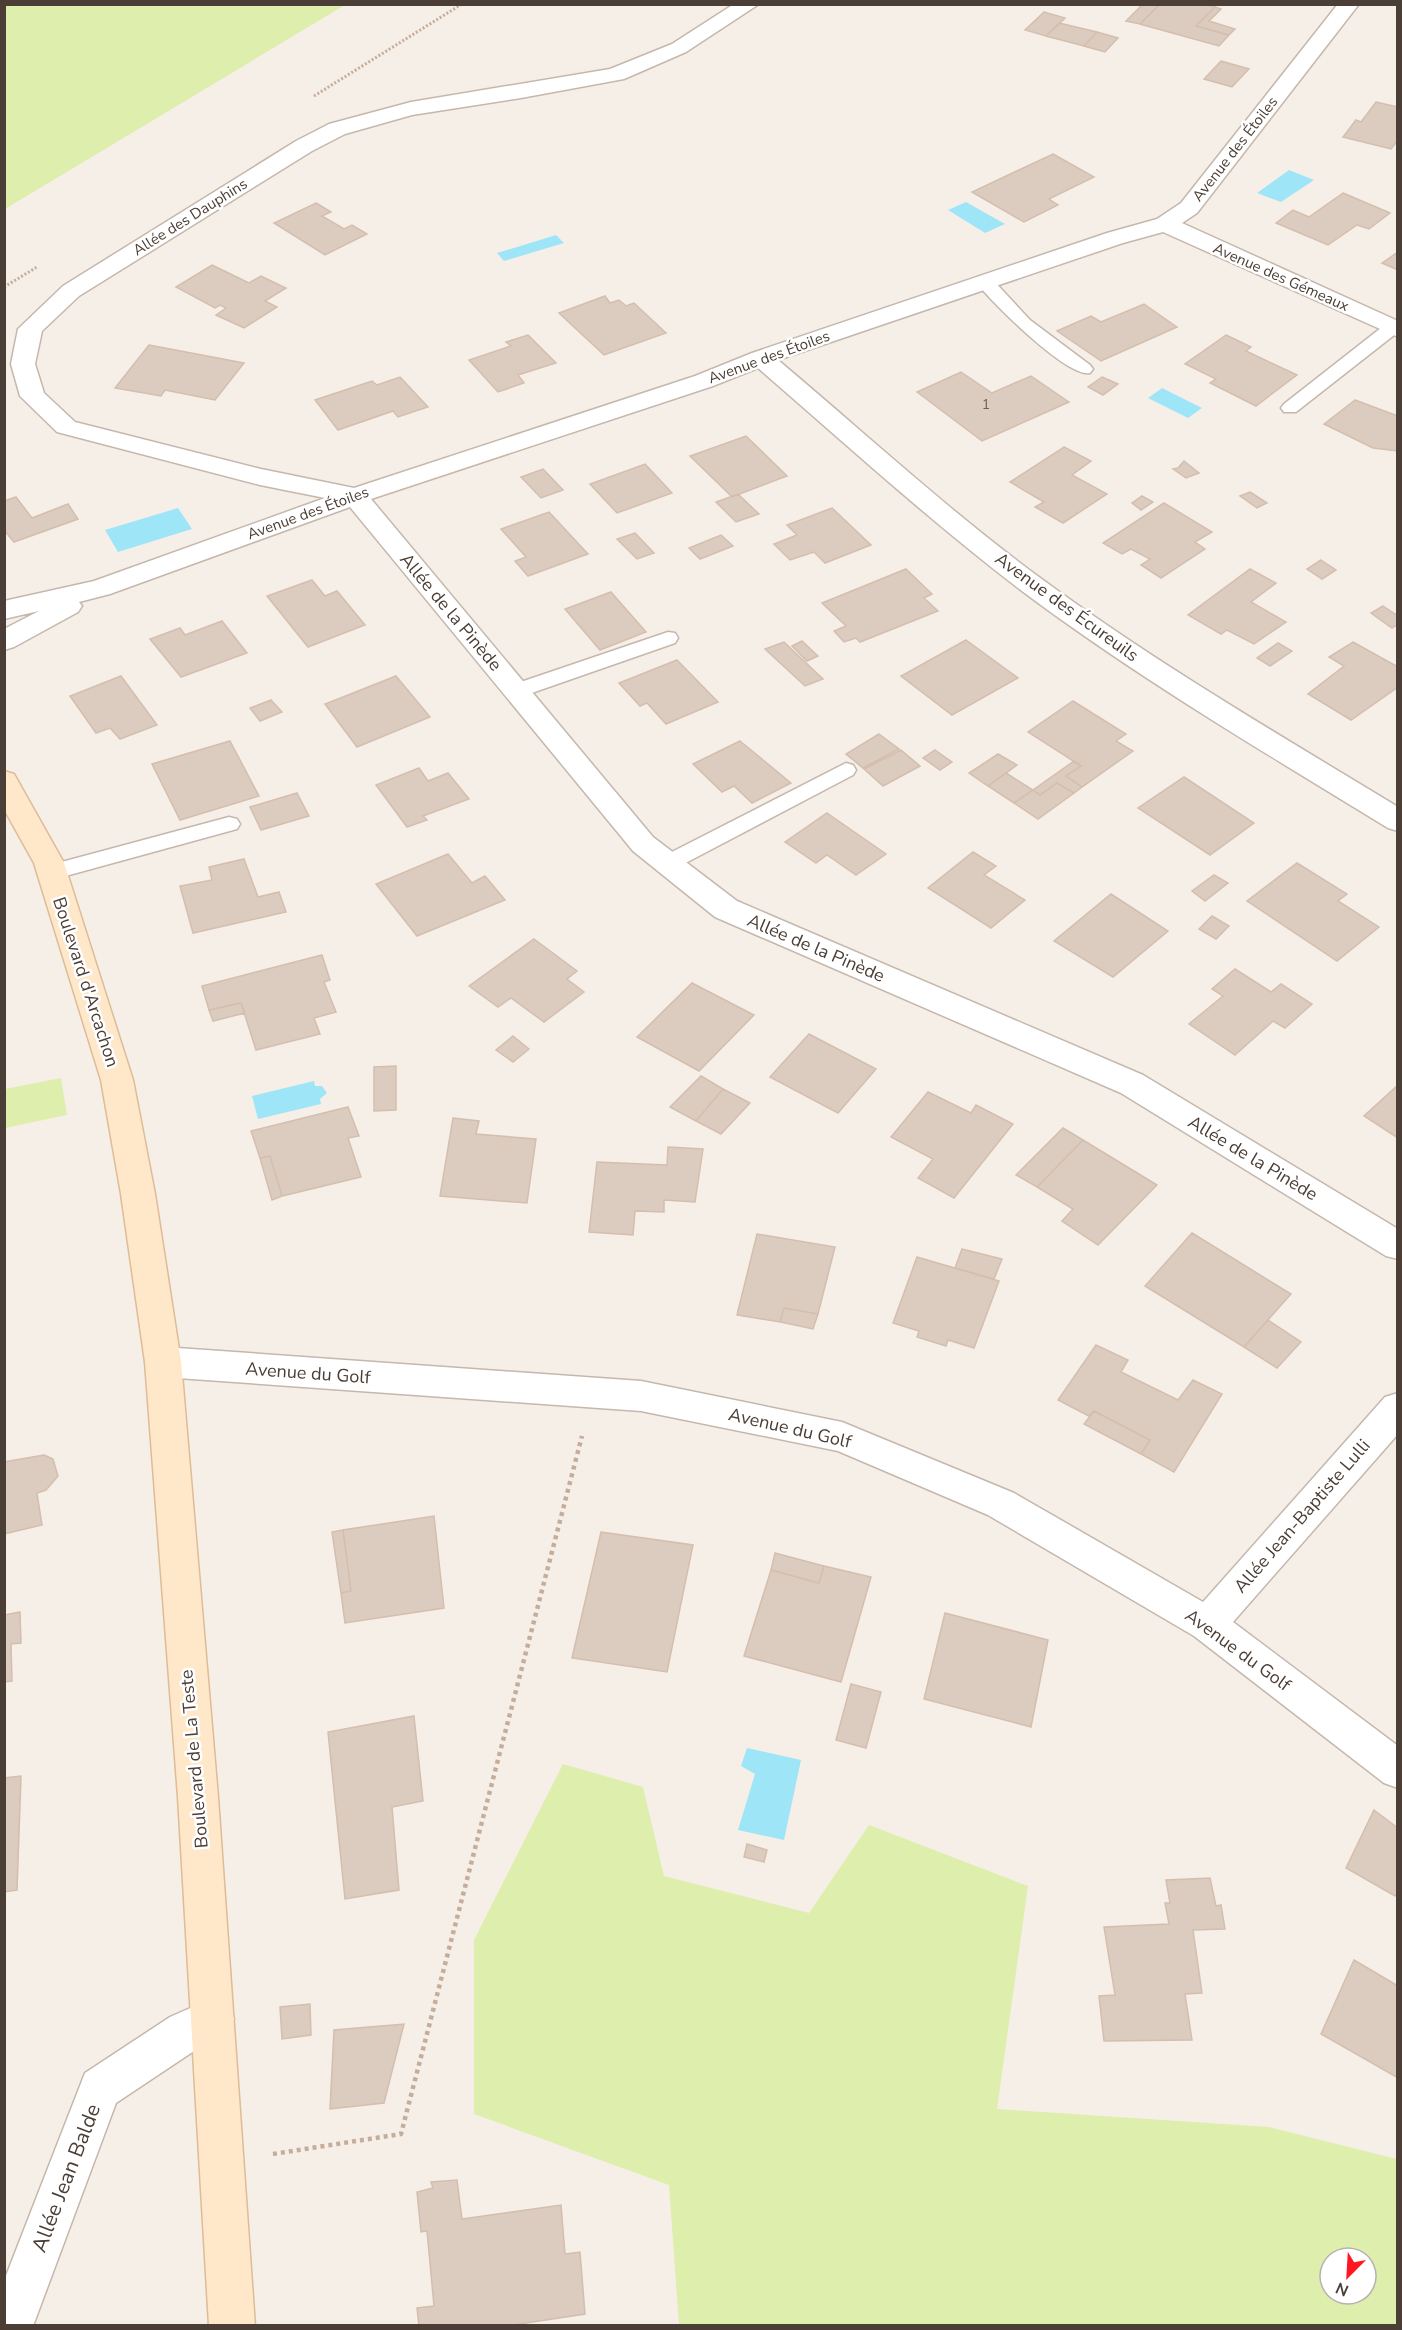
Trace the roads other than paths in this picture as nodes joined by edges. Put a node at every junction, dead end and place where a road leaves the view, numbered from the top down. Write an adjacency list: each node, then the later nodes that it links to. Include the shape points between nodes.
1 (749, 4): 9 (street, Allée des Dauphins, via 679,48 616,74 411,109 337,129 71,291 30,329 23,364 32,396 66,427 260,477)
2 (1349, 4): 3 (street, Avenue des Étoiles, via 1189,208)
3 (1165, 224): 4 (street, Avenue des Étoiles); 5 (street, Avenue des Gémeaux)
4 (986, 283): 6 (street, Avenue des Étoiles); 7 (lane, via 1023,324)
5 (1395, 329): 8 (lane)
6 (761, 358): 9 (street, Avenue des Étoiles, via 704,381); 17 (street, Avenue des Écureuils, via 1032,585 1140,661)
7 (1084, 369)
8 (1290, 408)
9 (355, 496): 10 (street, Avenue des Étoiles); 14 (street, Allée de la Pinède)
10 (101, 588): 11 (street, Avenue des Étoiles); 12 (street, Avenue des Étoiles)
11 (4, 610)
12 (4, 641)
13 (672, 644): 14 (lane)
14 (522, 697): 19 (street, Allée de la Pinède, via 643,844)
15 (846, 770): 19 (lane)
16 (4, 781): 20 (main road, Boulevard d'Arcachon)
17 (1398, 821)
18 (229, 824): 20 (lane)
19 (668, 863): 22 (street, Allée de la Pinède, via 726,909 1132,1084)
20 (51, 872): 21 (main road, Boulevard d'Arcachon, via 117,1080)
21 (138, 1194): 23 (main road, Boulevard de La Teste)
22 (1398, 1246)
23 (163, 1362): 25 (street, Avenue du Golf, via 641,1396 842,1437 1000,1504); 27 (main road, Boulevard de La Teste)
24 (1398, 1408): 25 (street, Allée Jean-Baptiste Lulli)
25 (1207, 1624): 26 (street, Avenue du Golf)
26 (1398, 1770)
27 (213, 2019): 28 (street, Allée Jean Balde, via 185,2032 100,2088); 29 (main road, Boulevard de La Teste)
28 (10, 2325)
29 (232, 2325)

